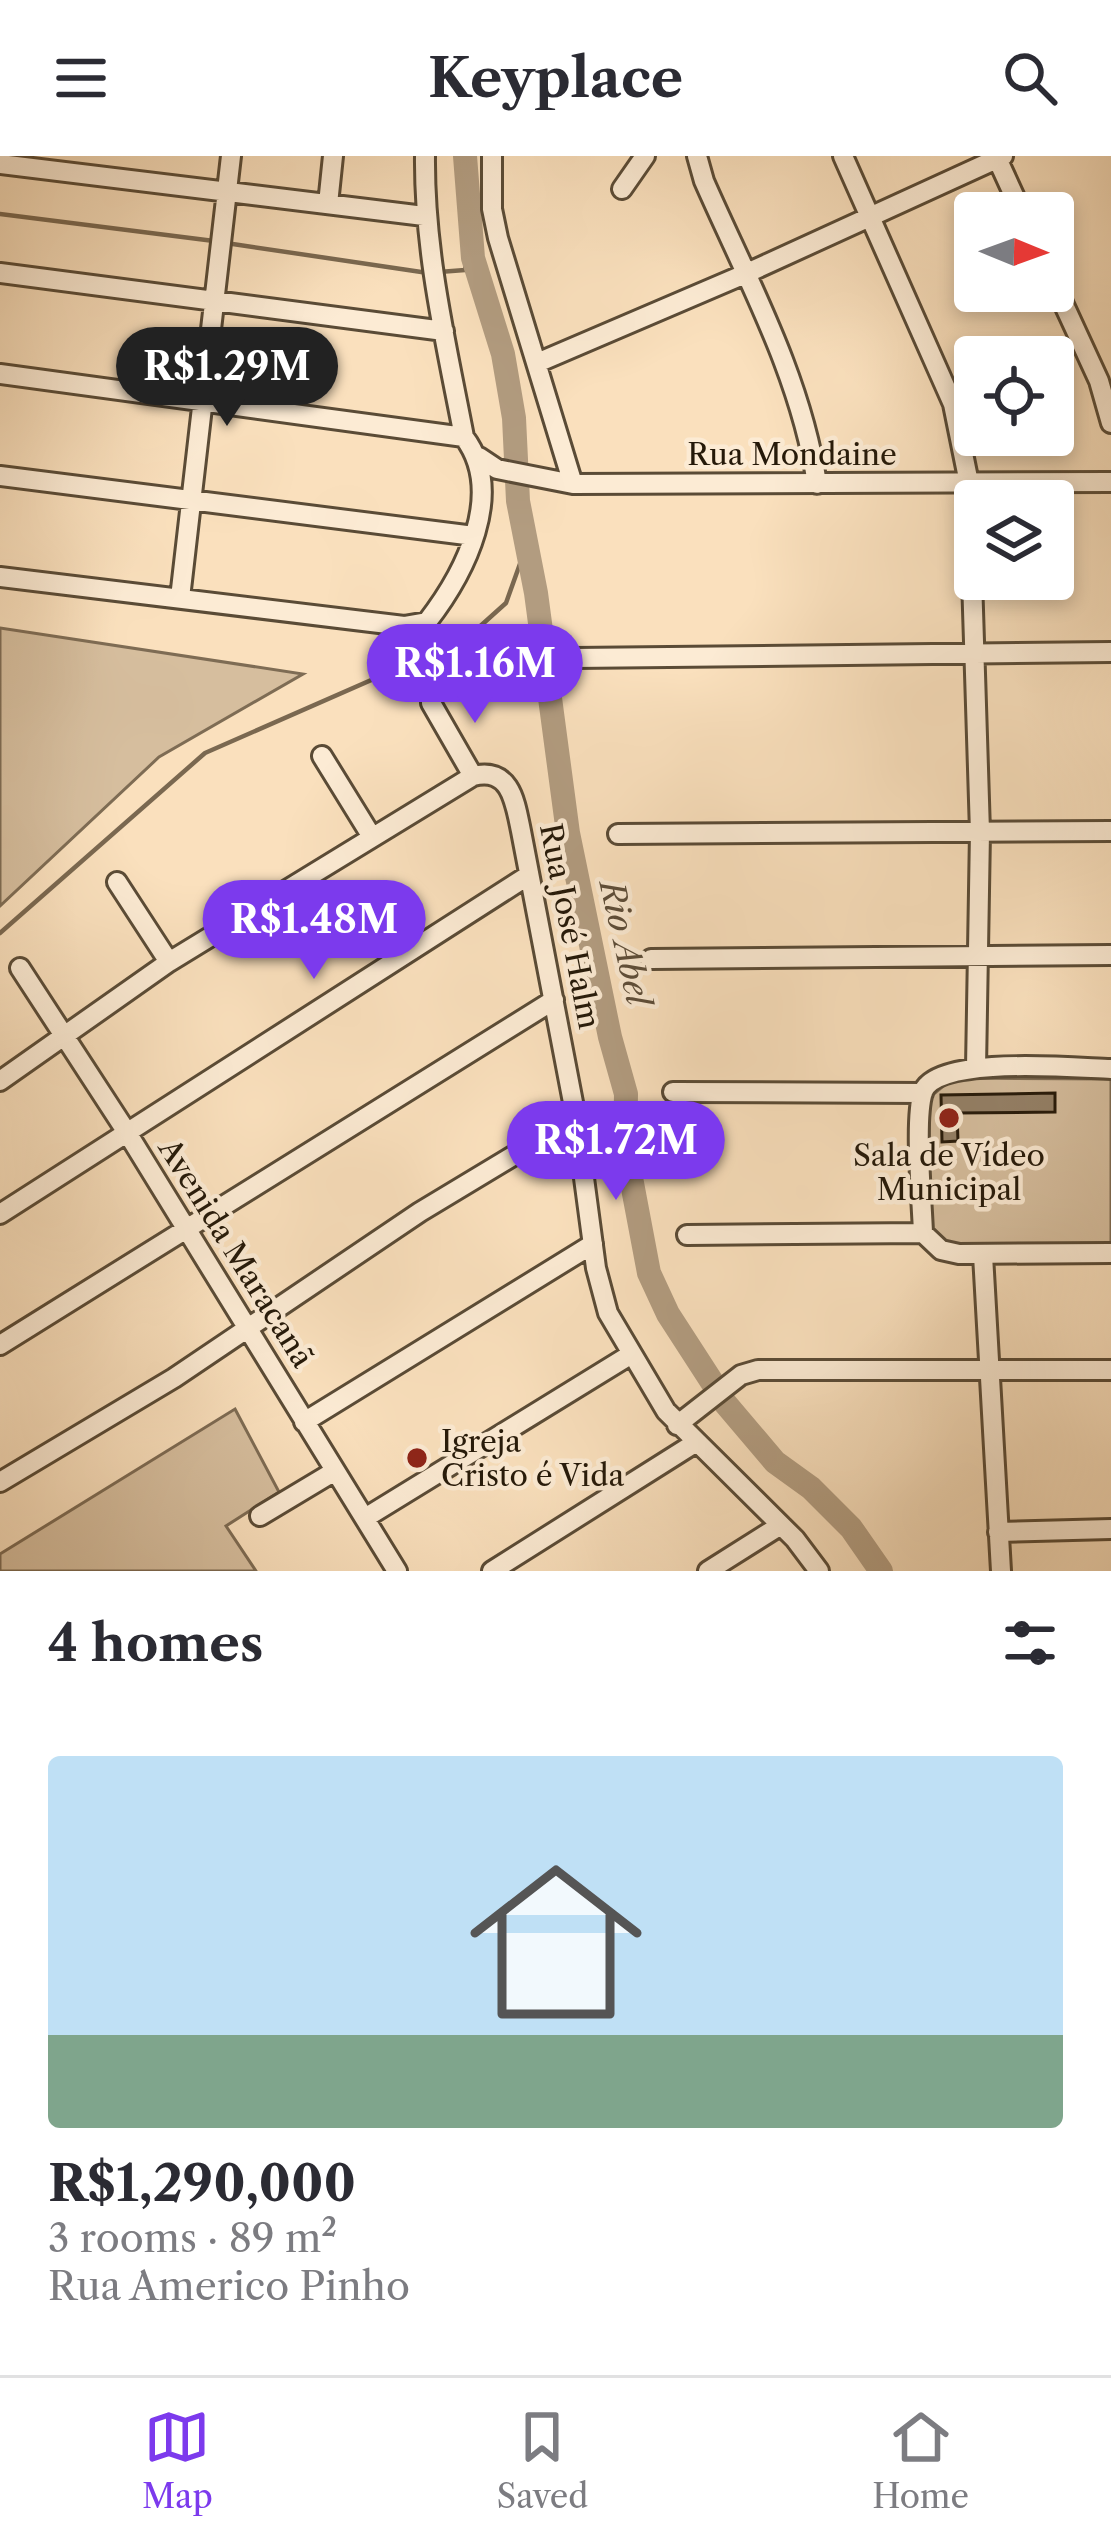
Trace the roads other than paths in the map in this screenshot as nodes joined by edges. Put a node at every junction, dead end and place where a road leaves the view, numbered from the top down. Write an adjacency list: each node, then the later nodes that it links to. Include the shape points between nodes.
1 (127, 156): 11 (street)
2 (231, 156): 14 (street)
3 (334, 156): 15 (street)
4 (425, 156): 16 (street)
5 (492, 156): 23 (street, via 498,238)
6 (645, 156): 12 (street)
7 (698, 156): 19 (street)
8 (843, 156): 17 (street)
9 (999, 157): 13 (street); 17 (street)
10 (0, 164): 11 (street)
11 (124, 180): 14 (street)
12 (622, 189)
13 (1013, 192)
14 (227, 193): 15 (street); 20 (street)
15 (328, 205): 16 (street)
16 (424, 216): 22 (street)
17 (872, 217): 19 (street); 30 (street, via 953,404)
18 (0, 273): 20 (street)
19 (745, 274): 23 (street); 35 (street, via 804,413)
20 (214, 302): 22 (street); 25 (street)
21 (1067, 312): 26 (street)
22 (444, 331): 27 (street)
23 (537, 363): 34 (street)
24 (0, 374): 25 (street)
25 (203, 400): 27 (street); 36 (street)
26 (1111, 423)
27 (464, 437): 28 (street)
28 (478, 457): 34 (street, Rua Mondaine, via 497,469); 37 (street)
29 (0, 476): 36 (street)
30 (968, 480)
31 (1074, 482): 32 (street, Rua Mondaine)
32 (1111, 482)
33 (954, 483): 35 (street, Rua Mondaine)
34 (573, 484): 35 (street, Rua Mondaine)
35 (817, 484)
36 (191, 502): 37 (street); 39 (street)
37 (474, 536): 39 (street, via 445,599 421,626)
38 (0, 577): 39 (street)
39 (181, 598)
40 (973, 600): 42 (street)
41 (1111, 652): 42 (street)
42 (975, 654): 43 (street); 48 (street)
43 (574, 658)
44 (431, 703): 46 (street)
45 (322, 756): 50 (street)
46 (473, 776): 50 (street); 51 (street, Rua José Halm, via 487,773 510,788)
47 (1111, 831): 48 (street)
48 (980, 832): 49 (street); 54 (street)
49 (618, 834)
50 (372, 837): 56 (street)
51 (530, 875): 58 (street, Rua José Halm); 66 (street)
52 (117, 882): 56 (street)
53 (1111, 955): 54 (street)
54 (978, 956): 55 (street); 60 (street)
55 (651, 959)
56 (169, 962): 59 (street)
57 (20, 968): 59 (street, Avenida Maracanã)
58 (554, 1000): 65 (street, Rua José Halm); 68 (street)
59 (64, 1036): 62 (street); 66 (street, Avenida Maracanã)
60 (976, 1068): 61 (street); 64 (street, via 943,1073)
61 (1111, 1069)
62 (0, 1081)
63 (673, 1092): 64 (street)
64 (923, 1093): 69 (street)
65 (576, 1118): 71 (street, Rua José Halm); 74 (street)
66 (128, 1134): 67 (street); 68 (street, Avenida Maracanã)
67 (0, 1214)
68 (186, 1230): 74 (street, Avenida Maracanã); 75 (street)
69 (923, 1233): 70 (street); 73 (street, via 941,1250)
70 (687, 1235)
71 (593, 1244): 76 (street, Rua José Halm, via 600,1291); 79 (street)
72 (1111, 1252): 73 (street)
73 (983, 1255): 77 (street)
74 (247, 1327): 79 (street, Avenida Maracanã); 83 (street)
75 (0, 1345)
76 (630, 1355): 80 (street, Rua José Halm); 85 (street)
77 (987, 1369): 78 (street); 80 (street, via 778,1367 741,1375); 88 (street)
78 (1111, 1370)
79 (304, 1422): 82 (street, Avenida Maracanã)
80 (677, 1425): 81 (street, Rua José Halm)
81 (694, 1443): 86 (street, Rua José Halm); 90 (street)
82 (335, 1471): 84 (street); 85 (street, Avenida Maracanã)
83 (0, 1482)
84 (260, 1516)
85 (365, 1518): 89 (street, Avenida Maracanã)
86 (781, 1525): 91 (street); 92 (street, Rua José Halm)
87 (1111, 1529): 88 (street)
88 (998, 1532): 93 (street)
89 (395, 1570)
90 (492, 1571)
91 (709, 1571)
92 (819, 1571)
93 (1001, 1571)

